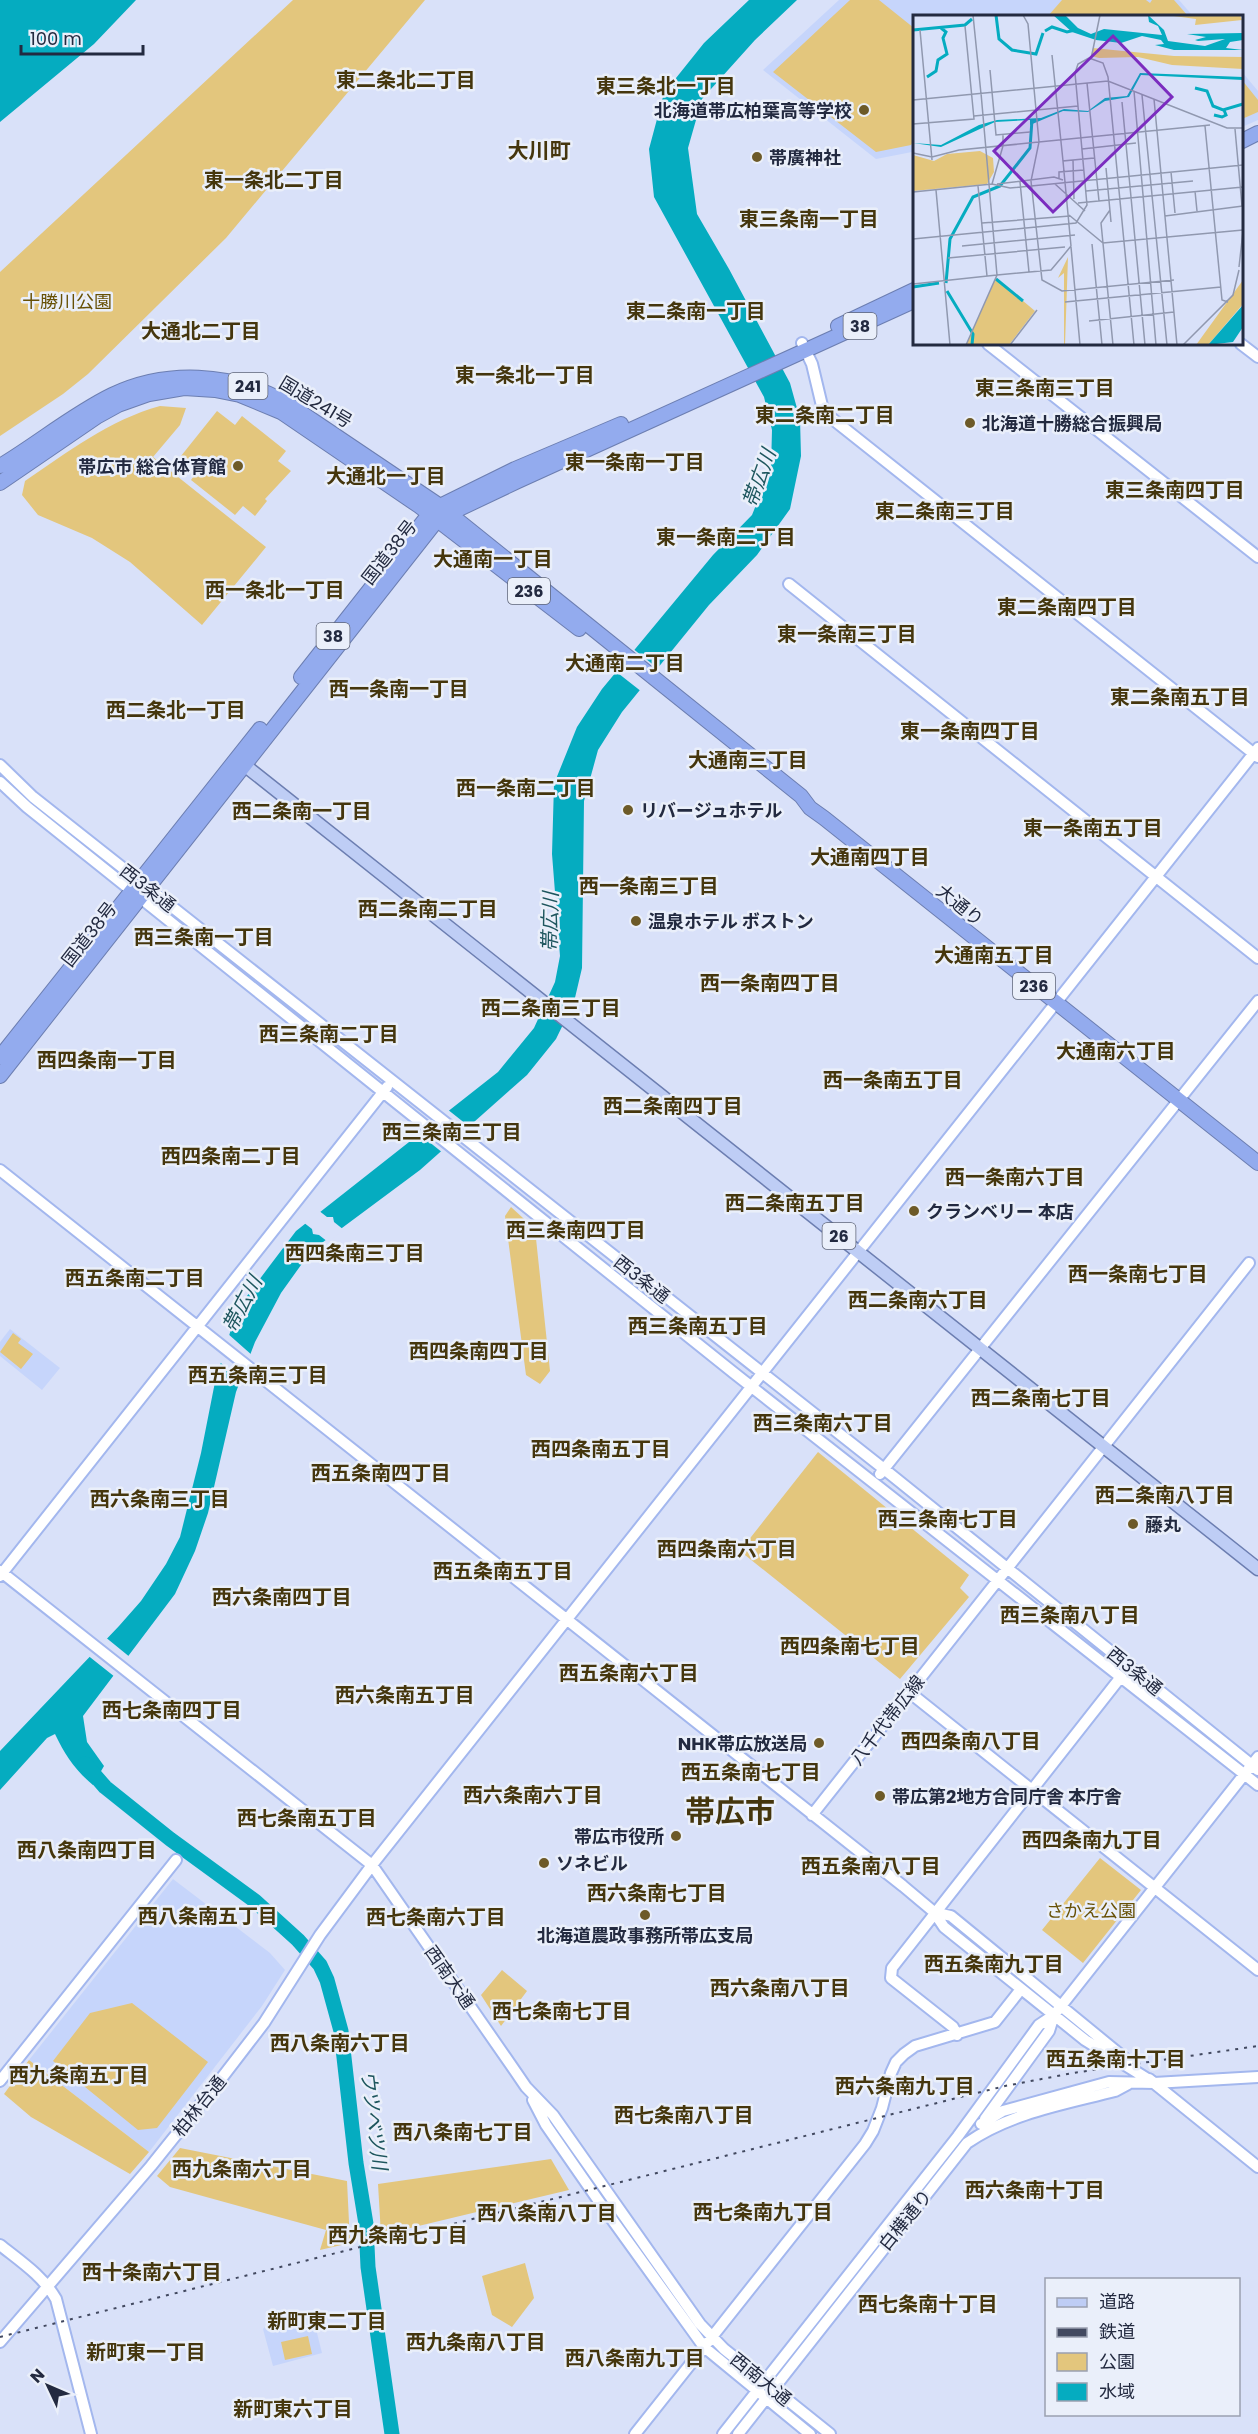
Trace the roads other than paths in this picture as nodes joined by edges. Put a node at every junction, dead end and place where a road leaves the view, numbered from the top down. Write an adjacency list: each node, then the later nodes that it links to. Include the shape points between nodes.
1 (1258, 133): 2 (highway)
2 (1243, 140)
3 (1258, 143): 4 (highway)
4 (1243, 150)
5 (913, 291): 9 (highway, 国道38号 / 38)
6 (913, 301): 9 (highway, 国道38号 / 38)
7 (989, 345): 13 (street)
8 (1242, 345): 10 (street)
9 (804, 347): 12 (highway, 国道38号 / 38, via 514,469); 15 (street, via 823,410 830,417)
10 (1258, 357)
11 (0, 477): 12 (highway, 国道241号 / 241, via 118,405 168,390 215,390 262,402 281,412)
12 (439, 513): 16 (highway, 国道38号 / 38); 23 (highway, 大通り / 236, via 796,802 810,808)
13 (1258, 557)
14 (789, 584): 19 (street)
15 (1257, 753): 19 (street, 柏林台通)
16 (240, 762): 20 (highway, 国道38号 / 38); 31 (main road, 26)
17 (0, 765): 20 (street, 西3条通)
18 (0, 782): 20 (street, 西3条通)
19 (1155, 877): 21 (street); 23 (street, 柏林台通)
20 (140, 889): 24 (highway, 国道38号 / 38); 25 (highway, 国道38号 / 38); 26 (street, 西3条通); 27 (street, 西3条通)
21 (1258, 958)
22 (1258, 1000): 28 (street)
23 (1055, 1003): 28 (highway, 大通り / 236); 31 (street, 柏林台通)
24 (0, 1057)
25 (0, 1076)
26 (392, 1080): 27 (street); 35 (street, 西3条通)
27 (383, 1092): 33 (street); 36 (street, 西3条通)
28 (1179, 1100): 29 (highway, 大通り / 236); 34 (street)
29 (1258, 1163)
30 (0, 1170): 33 (street)
31 (858, 1251): 34 (main road, 26); 35 (street, 柏林台通)
32 (1250, 1263): 37 (street, 八千代帯広線)
33 (197, 1326): 42 (street); 44 (street)
34 (981, 1349): 37 (main road, 26); 38 (street)
35 (761, 1373): 36 (street, 柏林台通); 38 (street, 西3条通)
36 (751, 1386): 39 (street, 西3条通); 44 (street, 柏林台通)
37 (1104, 1446): 40 (street, 八千代帯広線); 41 (main road, 26)
38 (884, 1469): 39 (street); 40 (street, 西3条通)
39 (874, 1481): 43 (street, 西3条通)
40 (1007, 1569): 43 (street, 八千代帯広線); 47 (street, 西3条通)
41 (1258, 1569)
42 (1, 1573): 53 (street, 西南大通)
43 (998, 1580): 45 (street, 西3条通); 46 (street, 八千代帯広線)
44 (566, 1620): 51 (street); 53 (street, 柏林台通)
45 (1120, 1678): 48 (street, 西3条通); 50 (street)
46 (909, 1692): 50 (street); 51 (street, 八千代帯広線)
47 (1256, 1764): 48 (street)
48 (1244, 1774): 49 (street, 西3条通); 54 (street)
49 (1258, 1785)
50 (1032, 1789): 54 (street); 55 (street)
51 (812, 1815): 55 (street)
52 (176, 1860): 62 (street)
53 (372, 1865): 65 (street, 西南大通); 70 (street, 柏林台通, via 314,1943 264,2023)
54 (1155, 1887): 56 (street); 58 (street)
55 (934, 1912): 57 (street, via 944,1927); 58 (street, via 951,1917); 60 (street, via 890,1973 953,2027)
56 (1258, 1970)
57 (1021, 1989): 59 (street); 60 (street, via 995,2022)
58 (1061, 2005): 59 (street); 63 (street)
59 (1054, 2015): 63 (street, via 1085,2040); 66 (street, via 1049,2031); 74 (street, via 1039,2025 958,2136)
60 (957, 2035): 71 (street, via 915,2046 896,2062 869,2138)
61 (1258, 2077): 63 (street, 白樺通り)
62 (0, 2081)
63 (1155, 2083): 64 (street, 白樺通り); 68 (street)
64 (1128, 2084): 66 (street, 白樺通り, via 1109,2082 1029,2103 1003,2111); 67 (street, 白樺通り, via 1116,2091 1020,2116)
65 (526, 2087): 71 (street, 西南大通, via 553,2115); 73 (street, 西南大通, via 556,2139)
66 (981, 2124): 67 (street)
67 (967, 2143): 75 (street, 白樺通り)
68 (1258, 2167)
69 (0, 2245): 70 (street)
70 (49, 2286): 72 (street, 柏林台通); 78 (street, via 59,2309)
71 (712, 2338): 73 (street); 74 (street, 西南大通)
72 (0, 2342)
73 (704, 2347): 76 (street, 西南大通); 79 (street)
74 (764, 2382): 75 (street, 西南大通); 76 (street)
75 (773, 2389): 77 (street, 白樺通り); 83 (street, 西南大通)
76 (756, 2392): 77 (street, 西南大通); 80 (street)
77 (765, 2399): 81 (street, 白樺通り); 82 (street, 西南大通)
78 (91, 2434)
79 (635, 2434)
80 (723, 2434)
81 (738, 2434)
82 (810, 2434)
83 (830, 2434)

